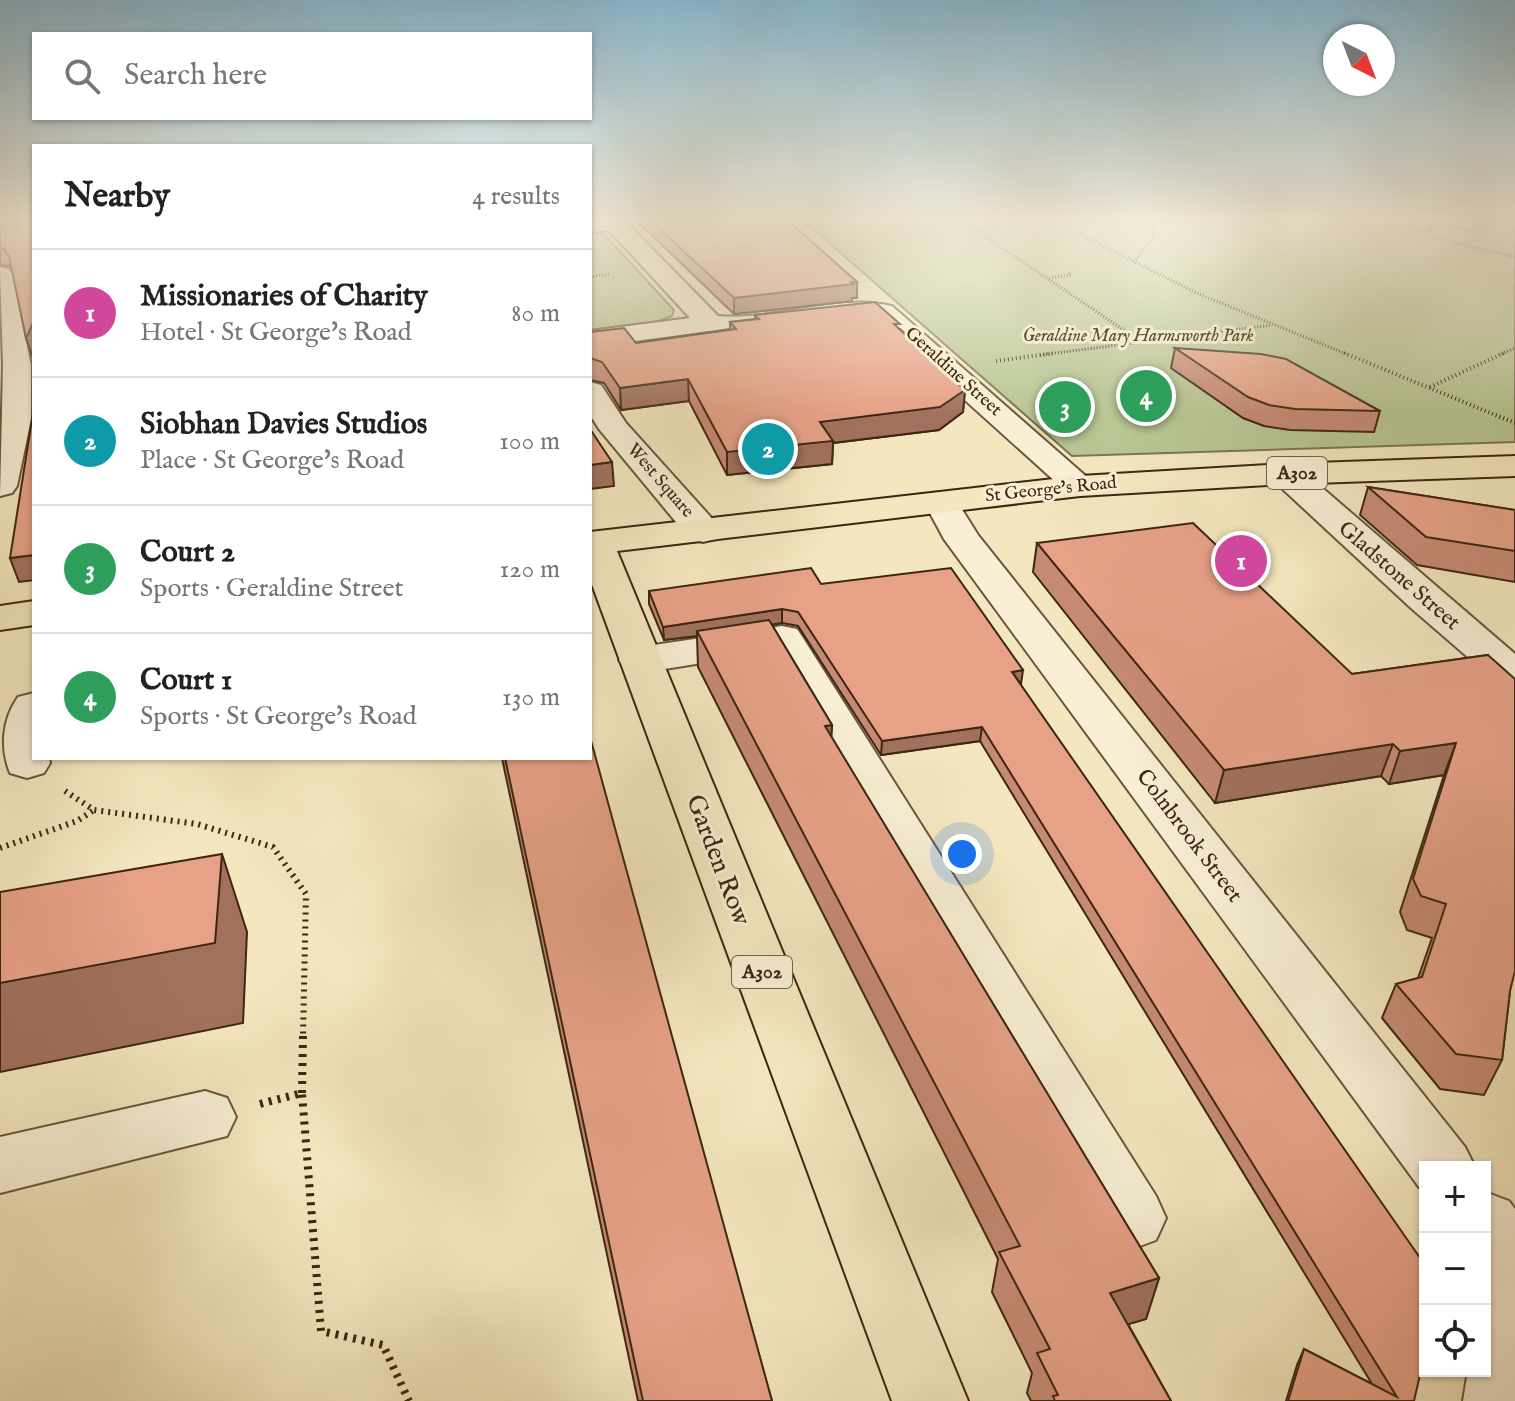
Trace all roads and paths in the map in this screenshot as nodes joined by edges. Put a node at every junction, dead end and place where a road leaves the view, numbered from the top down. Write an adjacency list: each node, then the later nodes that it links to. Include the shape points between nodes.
1 (673, 284): 5 (street)
2 (1057, 284): 8 (path)
3 (1179, 284): 6 (path)
4 (10, 294): 17 (street, via 17,365 15,419)
5 (710, 323): 7 (street); 10 (street, Geraldine Street, via 743,326 874,300)
6 (1276, 325): 8 (path); 11 (path)
7 (592, 339)
8 (1141, 341): 10 (path)
9 (1515, 348): 11 (path)
10 (948, 367): 18 (street, Geraldine Street)
11 (1430, 387): 13 (path)
12 (592, 398): 14 (street, West Square)
13 (1515, 423)
14 (602, 431): 20 (street, West Square)
15 (1515, 466): 16 (main road, St George's Road / A302)
16 (1286, 474): 18 (main road, St George's Road / A302); 25 (street, Gladstone Street)
17 (0, 486)
18 (1080, 486): 19 (main road, St George's Road / A302)
19 (941, 502): 20 (main road, St George's Road / A302); 32 (street, Colnbrook Street, via 962,539)
20 (703, 531): 21 (main road, St George's Road / A302)
21 (592, 543): 24 (main road, Garden Row / A302)
22 (32, 613): 23 (main road)
23 (0, 618)
24 (640, 660): 34 (street, via 782,638); 39 (main road, Garden Row / A302)
25 (1515, 676)
26 (32, 712): 27 (street, via 22,742)
27 (27, 763): 28 (path)
28 (94, 810): 29 (path); 30 (path, via 197,824 273,847 306,894)
29 (0, 848)
30 (302, 1093): 31 (path); 38 (path, via 321,1331 383,1345)
31 (205, 1117): 33 (street)
32 (1437, 1161)
33 (0, 1165)
34 (1132, 1218)
35 (1491, 1231): 36 (street)
36 (1515, 1263)
37 (1515, 1305): 40 (street)
38 (409, 1401)
39 (930, 1401)
40 (1501, 1401)

